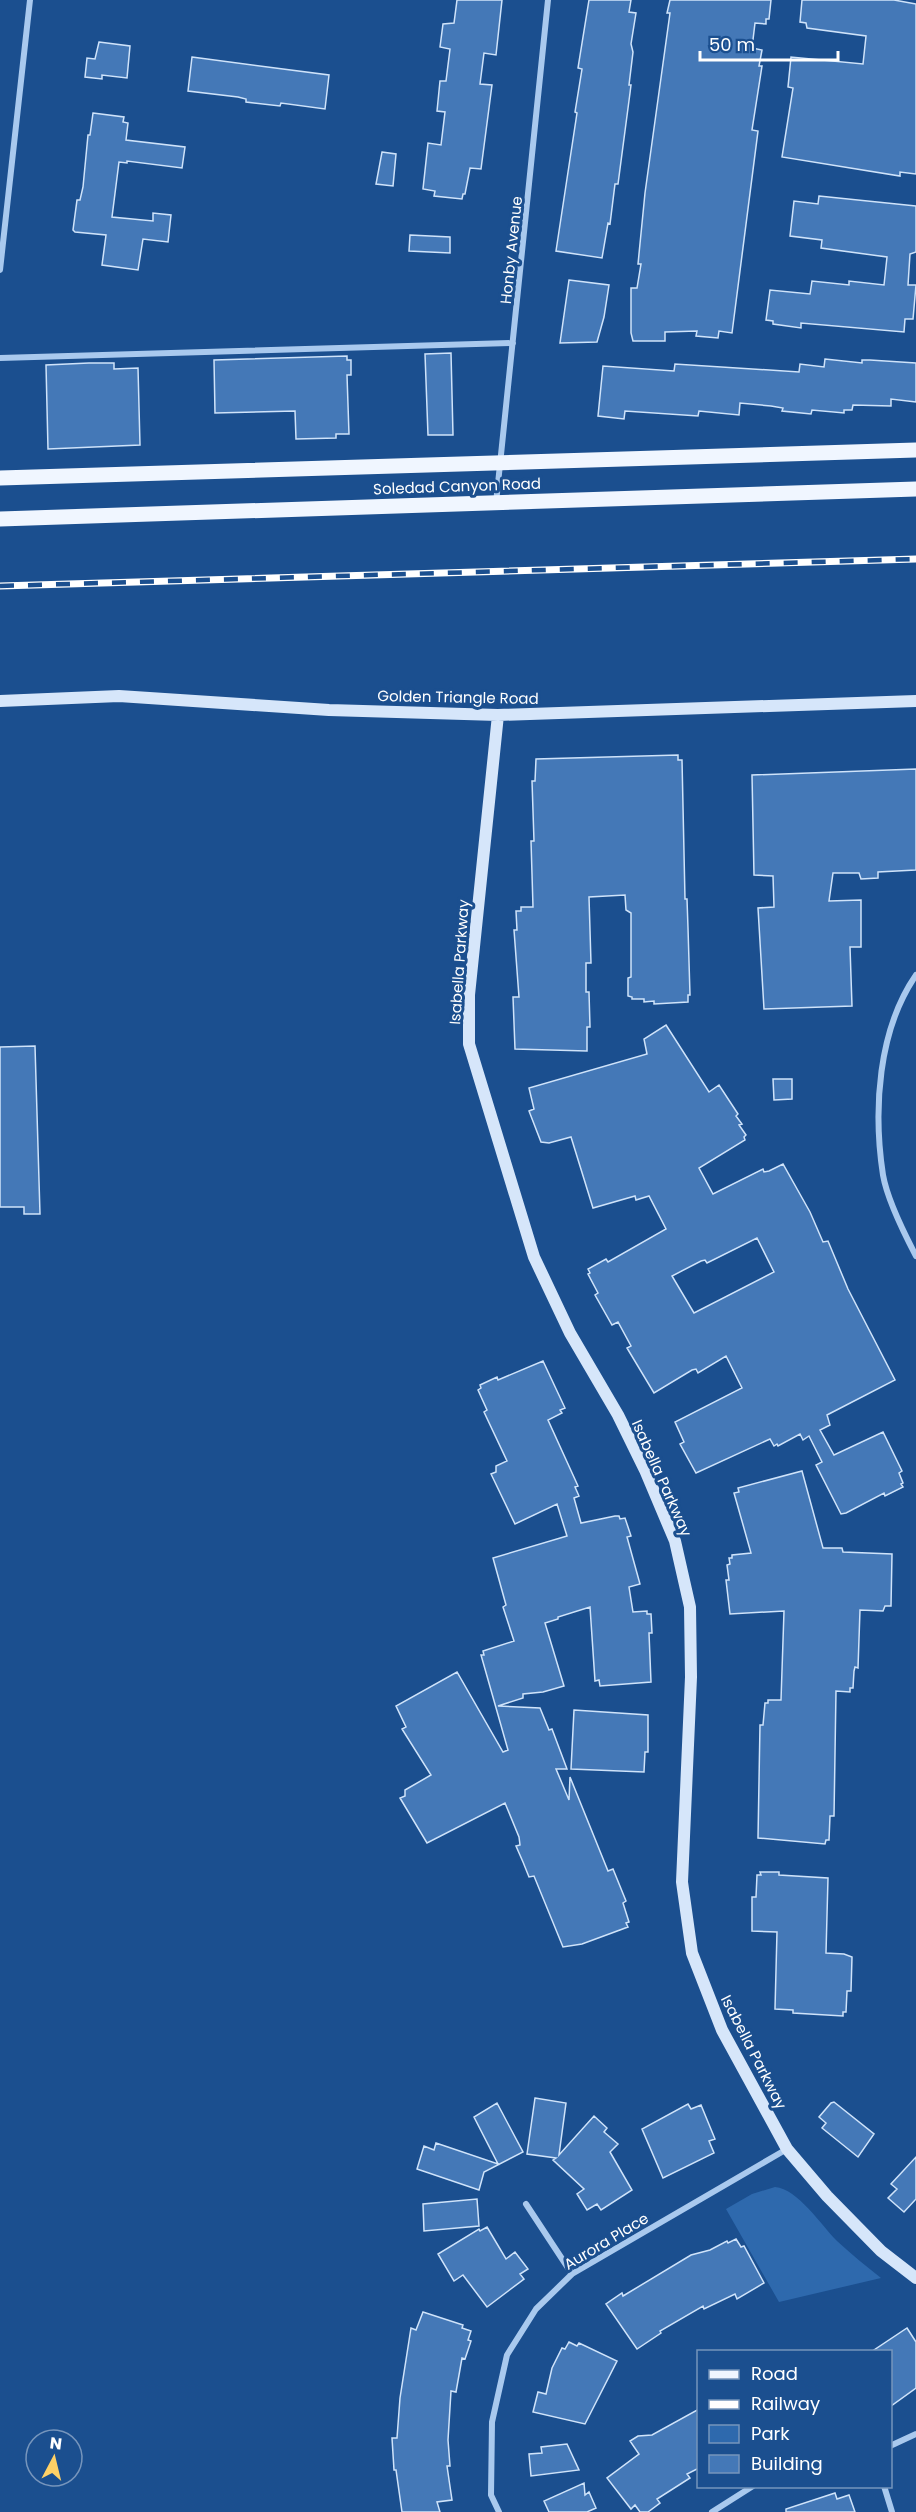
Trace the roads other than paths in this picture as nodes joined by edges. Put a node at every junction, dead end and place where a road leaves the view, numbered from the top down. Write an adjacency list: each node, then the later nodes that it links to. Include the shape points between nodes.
1 (30, 0): 3 (street)
2 (548, 0): 4 (street, Honby Avenue)
3 (0, 270)
4 (513, 343): 5 (street); 7 (street, Honby Avenue)
5 (0, 358)
6 (916, 450): 7 (main road, Soledad Canyon Road)
7 (500, 463): 8 (main road, Soledad Canyon Road); 10 (street, Honby Avenue)
8 (0, 478)
9 (916, 489): 10 (main road, Soledad Canyon Road)
10 (496, 503): 11 (main road, Soledad Canyon Road)
11 (0, 519)
12 (0, 701): 14 (street, Golden Triangle Road, via 119,696)
13 (916, 701): 14 (street, Golden Triangle Road)
14 (498, 716): 17 (street, Isabella Parkway, via 470,995 469,1044 534,1257 570,1333 618,1415 675,1541 690,1607 691,1677 682,1882 692,1953 722,2030)
15 (916, 975): 16 (street, via 904,992 883,1054 879,1121 883,1177)
16 (916, 1256)
17 (787, 2150): 19 (street, Aurora Place); 20 (street, Isabella Parkway, via 881,2252)
18 (526, 2204): 19 (street)
19 (572, 2274): 25 (street, Aurora Place, via 536,2308 507,2355 492,2422 491,2495)
20 (916, 2278)
21 (916, 2434): 22 (street)
22 (892, 2446)
23 (751, 2488): 26 (street)
24 (884, 2488): 27 (street)
25 (499, 2512)
26 (712, 2512)
27 (892, 2512)

